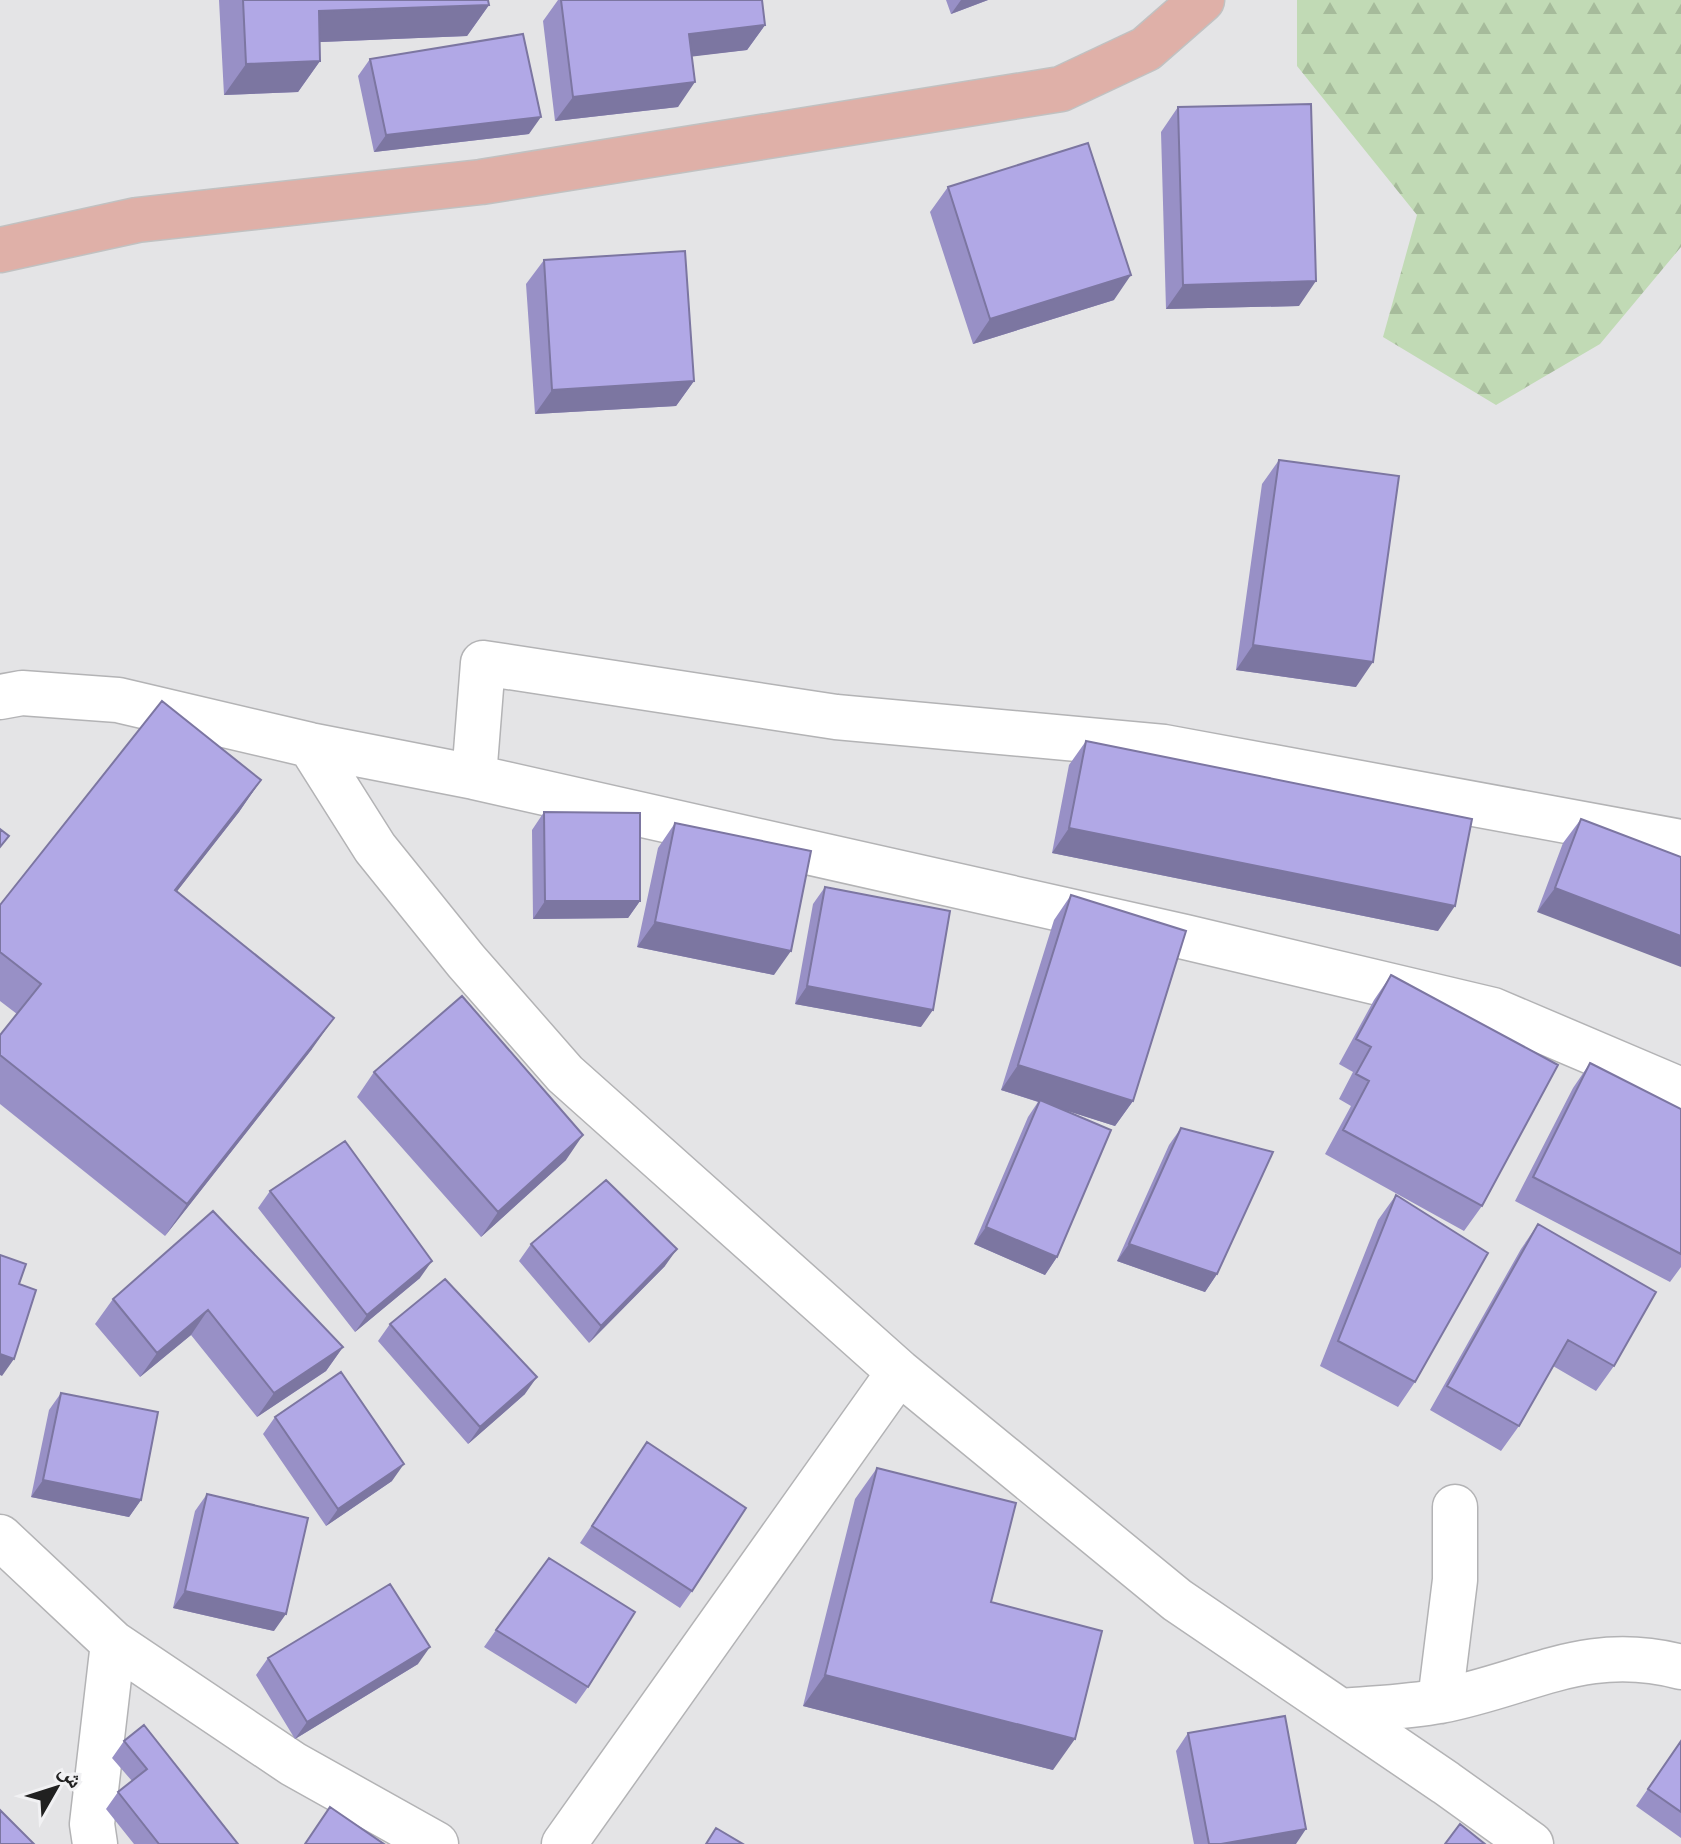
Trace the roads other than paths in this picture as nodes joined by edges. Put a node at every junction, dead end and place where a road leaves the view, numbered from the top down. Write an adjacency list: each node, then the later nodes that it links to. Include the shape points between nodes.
1 (1202, 0): 2 (main road, via 1146,49 1061,89 481,182 137,220)
2 (0, 250)
3 (0, 697): 4 (street, via 22,693 118,700)
4 (310, 745): 5 (street); 8 (street, via 375,848 565,1074)
5 (474, 777): 6 (street, via 483,663 836,717 1164,747); 7 (street, via 1493,1010)
6 (1681, 842)
7 (1681, 1090)
8 (899, 1372): 14 (street, via 1177,1600); 17 (street)
9 (1455, 1507): 13 (street, via 1455,1580)
10 (0, 1537): 11 (street)
11 (113, 1643): 15 (street, via 92,1824); 16 (street, via 293,1764)
12 (1681, 1667): 13 (street, via 1604,1659 1567,1664)
13 (1440, 1701): 14 (street)
14 (1342, 1711): 18 (street)
15 (95, 1844)
16 (436, 1844)
17 (564, 1844)
18 (1531, 1844)

